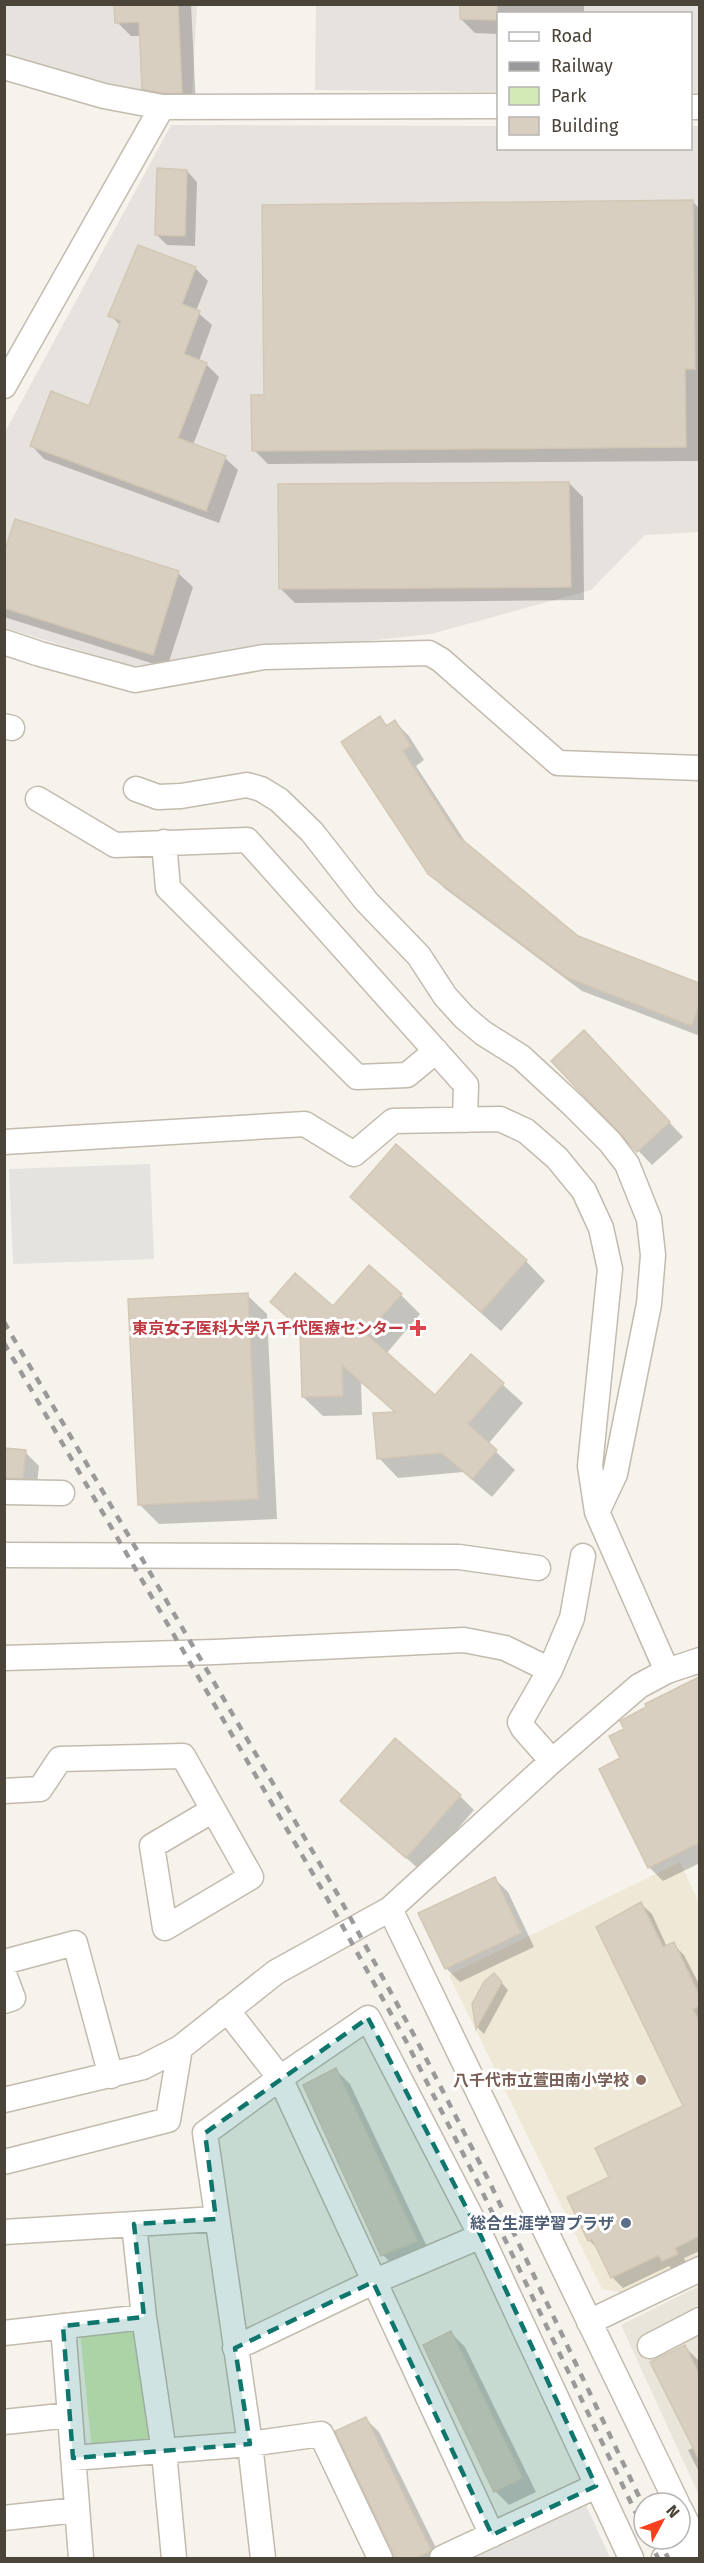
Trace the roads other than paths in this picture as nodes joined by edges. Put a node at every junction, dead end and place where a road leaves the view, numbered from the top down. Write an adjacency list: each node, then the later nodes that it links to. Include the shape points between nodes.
1 (4, 68): 3 (street, via 104,96)
2 (497, 106): 3 (street)
3 (162, 107): 4 (street)
4 (13, 352): 5 (street)
5 (4, 386)
6 (4, 642): 7 (street, via 135,680 264,657 429,654 441,660 558,763)
7 (699, 768)
8 (136, 789): 16 (street, via 158,797 247,785 279,800 312,832 366,901 419,956 464,1017 521,1057 580,1112 627,1164 649,1220 653,1255 649,1304 615,1474)
9 (38, 799): 10 (street, via 115,845)
10 (164, 842): 11 (street, via 247,840); 11 (street, via 168,888 357,1077 406,1075)
11 (436, 1051): 12 (street, via 466,1085)
12 (465, 1120): 13 (street, via 393,1121 354,1154 306,1124); 16 (street, via 500,1119 526,1131 557,1158 584,1191 601,1228 610,1269 590,1466)
13 (4, 1142)
14 (4, 1492): 15 (street)
15 (62, 1493)
16 (597, 1512): 23 (street)
17 (4, 1555): 19 (street, via 459,1557)
18 (583, 1556): 22 (street, via 572,1618)
19 (538, 1568)
20 (4, 1658): 22 (street, via 464,1640 505,1648)
21 (699, 1660): 23 (street)
22 (550, 1670): 24 (street, via 520,1722)
23 (667, 1671): 24 (street, via 639,1686)
24 (552, 1761): 27 (street)
25 (4, 1791): 26 (street, via 40,1790 60,1759 183,1756)
26 (213, 1810): 26 (street, via 251,1877 165,1928 152,1846)
27 (390, 1909): 31 (street, via 276,1972); 45 (street)
28 (4, 1962): 33 (street, via 75,1943)
29 (4, 1974): 30 (street, via 13,1998)
30 (4, 2001)
31 (227, 2010): 32 (street); 34 (street)
32 (180, 2048): 33 (street, via 143,2067); 36 (street, via 168,2120)
33 (111, 2076): 35 (street)
34 (280, 2078): 37 (street, via 205,2133); 40 (street, via 368,2018); 42 (street)
35 (4, 2100)
36 (4, 2162)
37 (216, 2219): 38 (street); 49 (street)
38 (134, 2224): 39 (street); 43 (street)
39 (4, 2232)
40 (481, 2236): 42 (street); 55 (street)
41 (699, 2270): 45 (street)
42 (373, 2282): 49 (street); 59 (street)
43 (144, 2317): 46 (street); 53 (street)
44 (699, 2320): 48 (street)
45 (589, 2322): 56 (street)
46 (63, 2326): 47 (street); 50 (street)
47 (4, 2333)
48 (650, 2346)
49 (235, 2348): 52 (street)
50 (70, 2415): 51 (street); 54 (street)
51 (4, 2422)
52 (250, 2444): 53 (street); 63 (street); 64 (street, via 321,2434)
53 (165, 2452): 54 (street); 62 (street)
54 (73, 2458): 57 (street)
55 (596, 2486): 59 (street); 66 (street)
56 (671, 2491)
57 (77, 2510): 58 (street); 61 (street)
58 (4, 2517)
59 (492, 2535): 65 (street)
60 (698, 2545): 67 (street)
61 (81, 2559)
62 (174, 2559)
63 (262, 2559)
64 (380, 2559)
65 (442, 2559)
66 (631, 2559)
67 (664, 2559)

